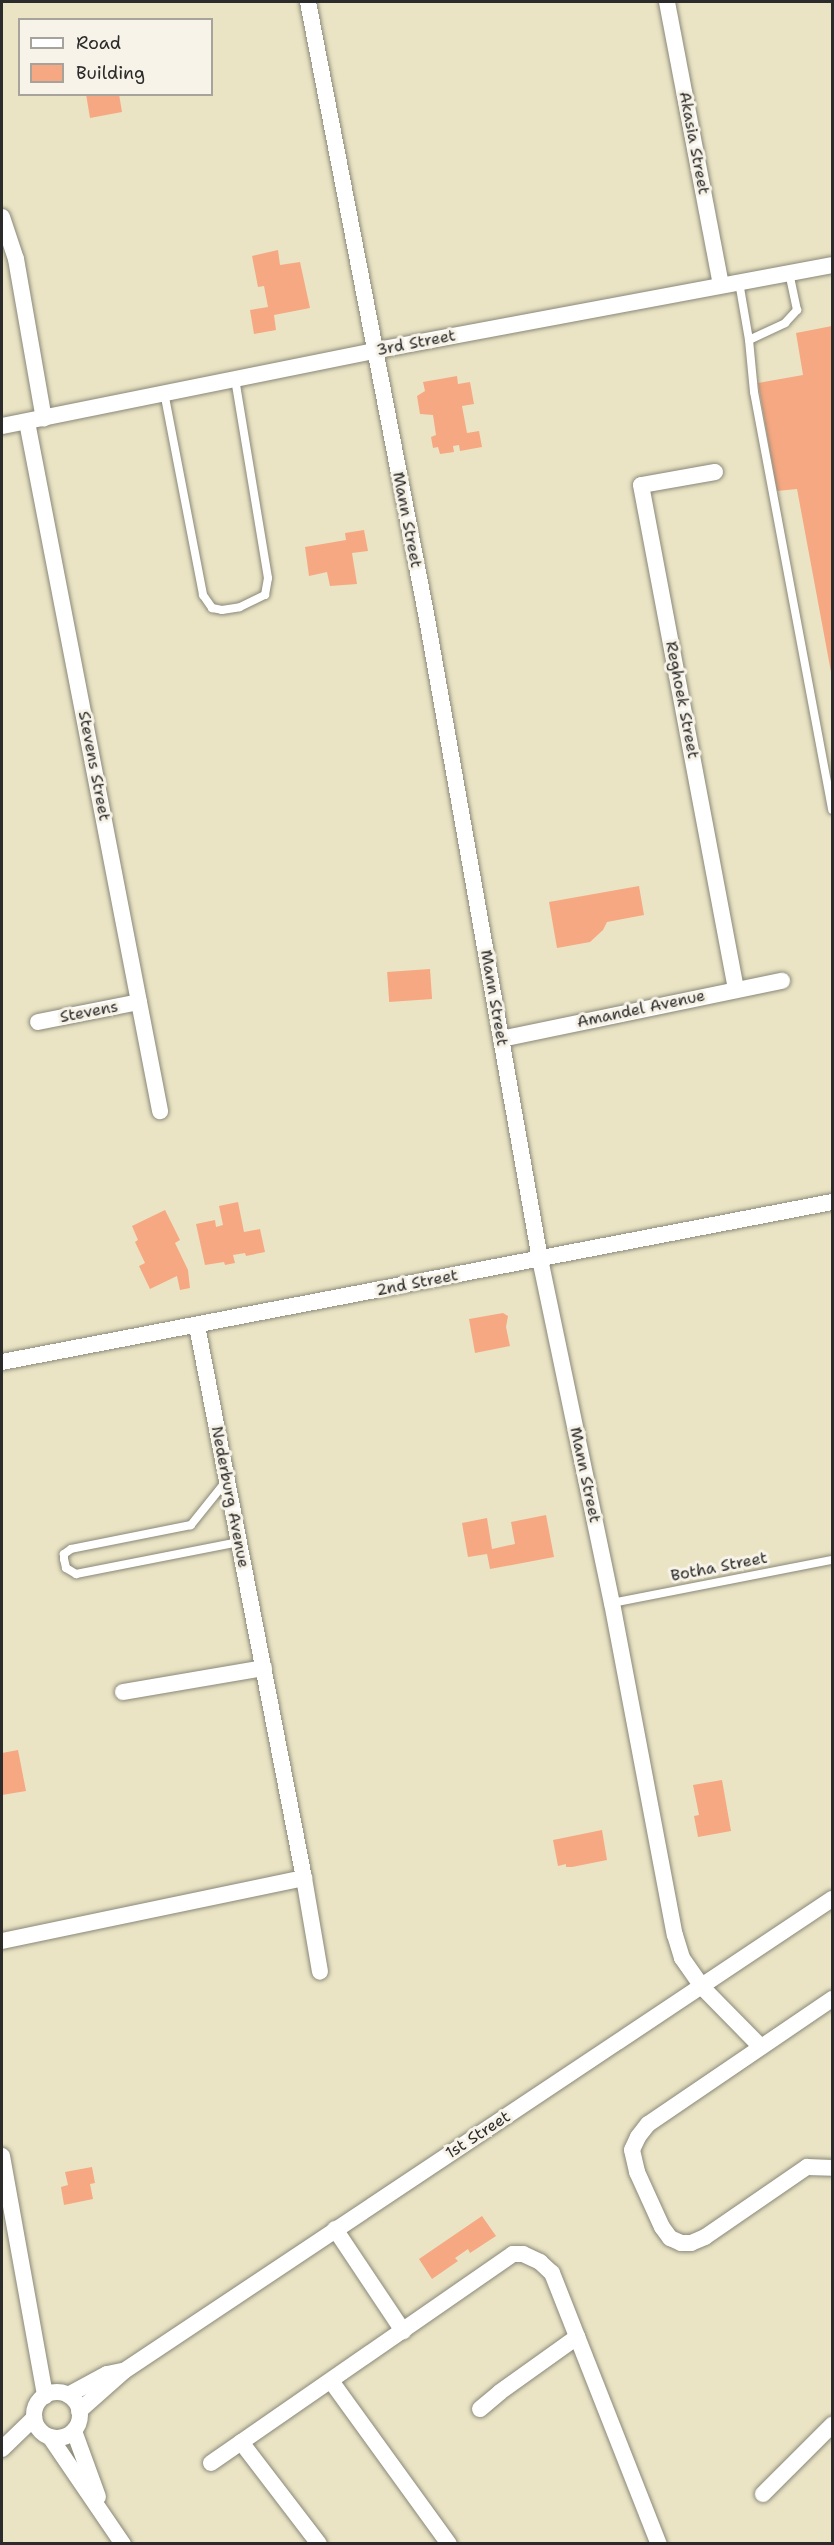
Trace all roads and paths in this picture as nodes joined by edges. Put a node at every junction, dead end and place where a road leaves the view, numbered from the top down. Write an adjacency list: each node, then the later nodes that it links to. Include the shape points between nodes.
1 (308, 2): 9 (street, Mann Street)
2 (667, 2): 7 (street, Akasia Street)
3 (2, 217): 12 (street, via 16,259)
4 (832, 265): 5 (street, 3rd Street)
5 (789, 273): 6 (street, 3rd Street); 8 (lane, via 797,310 785,323)
6 (739, 282): 7 (street, 3rd Street); 8 (lane)
7 (721, 285): 9 (street, 3rd Street)
8 (749, 340): 16 (lane, via 754,392)
9 (374, 351): 10 (street, 3rd Street); 21 (street, Mann Street, via 427,619)
10 (235, 378): 11 (street, 3rd Street); 11 (lane, via 268,578 265,595 240,607 212,608 203,595)
11 (164, 392): 12 (street, 3rd Street)
12 (44, 419): 13 (street, 3rd Street)
13 (27, 422): 14 (street, 3rd Street); 19 (street, Stevens Street)
14 (2, 426)
15 (715, 472): 18 (street, Reghoek Street, via 641,485)
16 (832, 810)
17 (782, 981): 18 (street, Amandel Avenue)
18 (736, 989): 21 (street, Amandel Avenue)
19 (139, 1002): 20 (street, Stevens); 22 (street, Stevens Street)
20 (38, 1022)
21 (501, 1039): 24 (street, Mann Street)
22 (160, 1111)
23 (832, 1202): 24 (street, 2nd Street)
24 (540, 1259): 25 (street, 2nd Street); 30 (street, Mann Street)
25 (197, 1326): 26 (street, 2nd Street); 27 (street, Nederburg Avenue)
26 (2, 1362)
27 (227, 1480): 28 (street, Nederburg Avenue); 28 (lane, via 191,1525 71,1549 64,1559 66,1568 76,1574)
28 (239, 1542): 31 (street, Nederburg Avenue)
29 (832, 1560): 30 (lane, Botha Street)
30 (612, 1602): 37 (street, Mann Street, via 675,1935 682,1958)
31 (264, 1668): 32 (street); 33 (street, Nederburg Avenue)
32 (123, 1692)
33 (304, 1878): 35 (street); 36 (street, Nederburg Avenue)
34 (832, 1899): 37 (street, 1st Street)
35 (2, 1941)
36 (320, 1972)
37 (702, 1987): 39 (street, Mann Street); 42 (street, 1st Street)
38 (832, 1999): 39 (street)
39 (761, 2047): 41 (street, via 648,2124 638,2136 632,2150 637,2172 663,2227 670,2238 691,2243 807,2166)
40 (2, 2156): 43 (street)
41 (832, 2168)
42 (335, 2229): 44 (street); 46 (street, 1st Street)
43 (28, 2307): 48 (street, via 47,2365); 49 (street)
44 (403, 2331): 45 (street, via 513,2254 523,2254 552,2273); 47 (street)
45 (577, 2337): 50 (street); 64 (street)
46 (124, 2371): 48 (street, 1st Street, via 107,2374); 51 (street, 1st Street)
47 (331, 2381): 56 (street); 63 (street)
48 (66, 2394): 49 (street); 51 (street)
49 (45, 2396): 52 (street, via 36,2405)
50 (480, 2409)
51 (80, 2411): 54 (street)
52 (34, 2418): 55 (street); 57 (street)
53 (832, 2425): 59 (street)
54 (74, 2431): 55 (street, via 67,2436); 60 (street)
55 (47, 2436): 57 (street); 60 (street)
56 (242, 2442): 58 (street); 62 (street)
57 (2, 2449)
58 (211, 2463)
59 (762, 2494)
60 (106, 2520): 61 (street)
61 (123, 2544)
62 (319, 2544)
63 (449, 2544)
64 (659, 2544)

